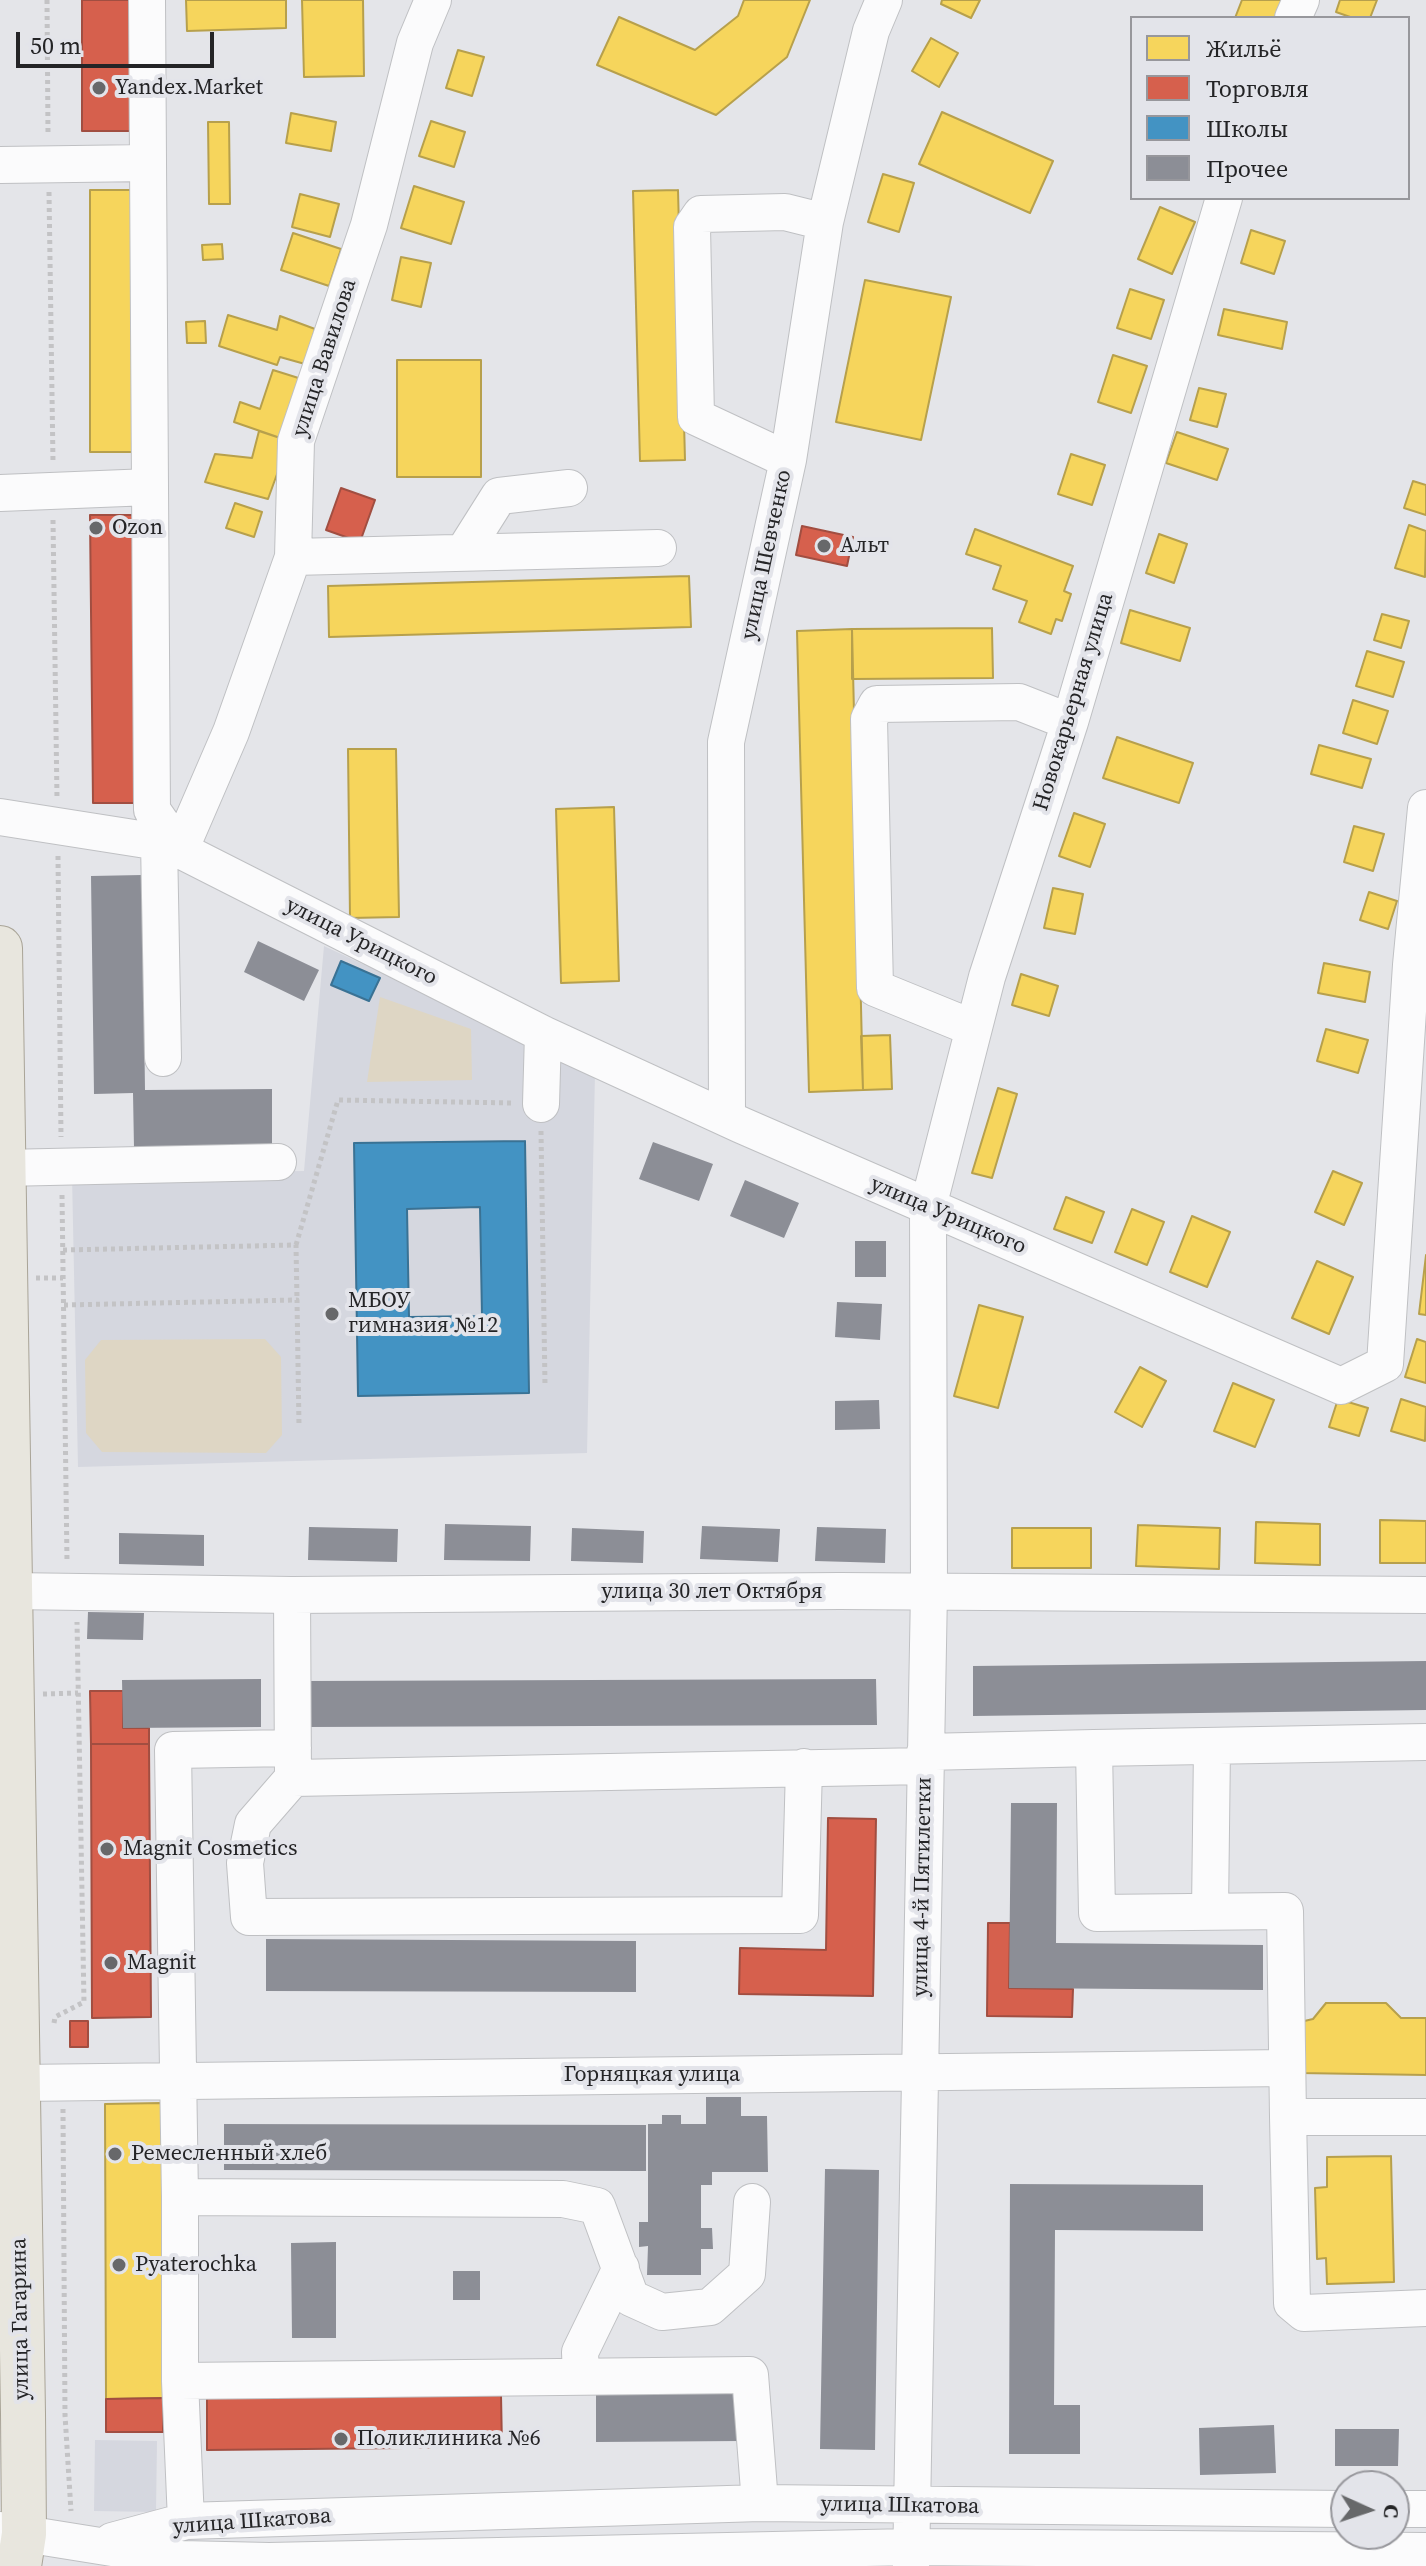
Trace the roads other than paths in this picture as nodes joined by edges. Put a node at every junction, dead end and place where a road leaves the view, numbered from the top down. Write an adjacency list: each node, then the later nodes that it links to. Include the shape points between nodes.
1 (147, 0): 4 (street)
2 (433, 0): 14 (street, улица Вавилова, via 415,43 369,225 296,441)
3 (884, 0): 7 (street, улица Шевченко, via 871,31)
4 (148, 163): 5 (street); 9 (street)
5 (0, 165)
6 (1223, 200): 15 (street, Новокарьерная улица)
7 (825, 222): 8 (street, улица Шевченко); 8 (street, via 785,212 701,214 692,227 696,417)
8 (788, 460): 24 (street, улица Шевченко, via 726,742)
9 (150, 487): 11 (street); 18 (street, via 152,810)
10 (569, 488): 13 (street, via 499,496)
11 (0, 493)
12 (658, 548): 13 (street)
13 (463, 553): 14 (street)
14 (293, 557): 18 (street, улица Вавилова, via 231,732)
15 (1070, 722): 20 (street, Новокарьерная улица); 20 (street, via 1019,702 877,704 869,719 875,988)
16 (1426, 808): 27 (street, улица Урицкого, via 1385,1364 1341,1386)
17 (0, 817): 18 (street, улица Урицкого)
18 (170, 846): 21 (street, улица Урицкого); 22 (street)
19 (0, 948): 26 (main road, улица Гагарина)
20 (973, 1028): 27 (street, Новокарьерная улица)
21 (543, 1034): 23 (street); 24 (street, улица Урицкого)
22 (163, 1058)
23 (541, 1104)
24 (727, 1118): 27 (street, улица Урицкого)
25 (278, 1162): 26 (street)
26 (3, 1168): 28 (main road, улица Гагарина)
27 (928, 1207): 30 (street, улица 4-й Пятилетки)
28 (4, 1467): 29 (main road, улица Гагарина)
29 (4, 1583): 31 (street, улица 30 лет Октября, via 67,1590); 43 (main road, улица Гагарина)
30 (929, 1591): 31 (street, улица 30 лет Октября); 32 (street, улица 30 лет Октября); 36 (street, улица 4-й Пятилетки)
31 (292, 1595): 37 (street)
32 (1426, 1595)
33 (1426, 1742): 34 (street)
34 (1212, 1746): 35 (street); 39 (street)
35 (1094, 1748): 36 (street); 39 (street, via 1097,1913)
36 (926, 1759): 38 (street); 41 (street, улица 4-й Пятилетки)
37 (293, 1763): 38 (street); 38 (street, via 253,1824 245,1863 249,1917 800,1915); 42 (street, via 173,1750)
38 (804, 1767)
39 (1210, 1912): 40 (street, via 1285,1911)
40 (1287, 2068): 41 (street, Горняцкая улица); 44 (street)
41 (919, 2073): 42 (street, Горняцкая улица); 53 (street, улица 4-й Пятилетки)
42 (177, 2079): 43 (street, Горняцкая улица); 46 (street)
43 (18, 2083): 56 (main road, улица Гагарина)
44 (1288, 2117): 45 (street); 49 (street, via 1292,2303 1304,2313)
45 (1426, 2117)
46 (180, 2197): 48 (street, via 563,2199 597,2206); 51 (street)
47 (752, 2202): 48 (street, via 747,2274 710,2307 662,2312 631,2298)
48 (621, 2268): 50 (street, via 580,2352)
49 (1426, 2308)
50 (581, 2377): 51 (street); 52 (street, via 750,2375)
51 (180, 2381): 55 (street)
52 (760, 2503): 53 (street, улица Шкатова); 55 (street, улица Шкатова)
53 (912, 2507): 54 (street, улица Шкатова); 59 (street, улица 4-й Пятилетки)
54 (1330, 2509)
55 (186, 2521): 57 (street, улица Шкатова)
56 (14, 2543): 57 (street)
57 (102, 2544): 60 (street, улица Шкатова, via 181,2559)
58 (1426, 2551): 59 (street, улица Шкатова)
59 (911, 2556): 60 (street, улица Шкатова)
60 (269, 2563)

